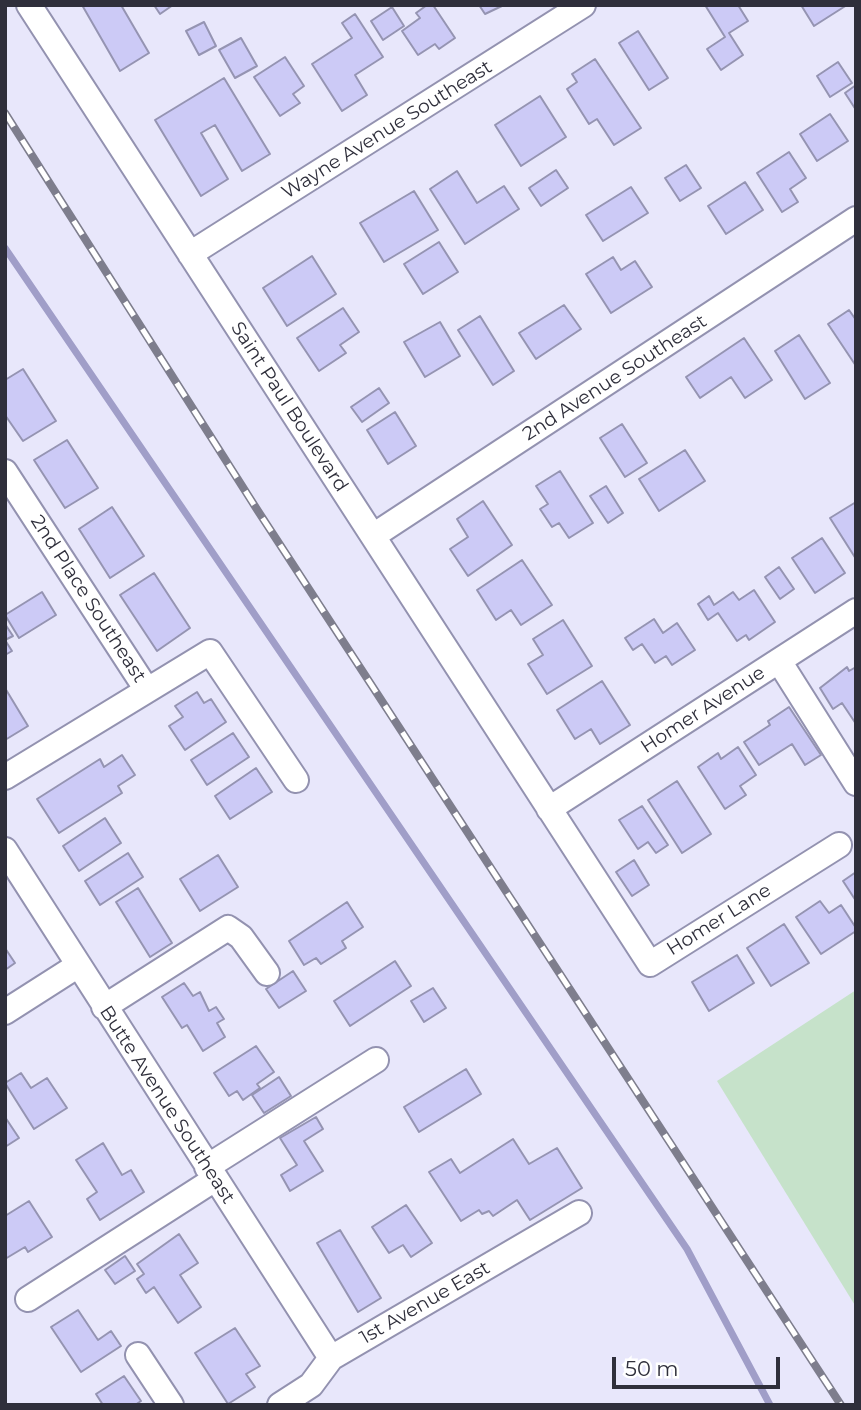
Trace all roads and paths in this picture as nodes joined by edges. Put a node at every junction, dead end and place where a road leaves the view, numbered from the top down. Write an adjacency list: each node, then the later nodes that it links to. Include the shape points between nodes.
1 (29, 5): 4 (street, Saint Paul Boulevard)
2 (583, 5): 4 (street, Wayne Avenue Southeast)
3 (856, 219): 6 (street, 2nd Avenue Southeast)
4 (190, 254): 6 (street, Saint Paul Boulevard)
5 (5, 472): 9 (street, 2nd Place Southeast)
6 (373, 536): 13 (street, Saint Paul Boulevard)
7 (856, 611): 8 (street, Homer Avenue)
8 (779, 661): 12 (street); 13 (street, Homer Avenue)
9 (147, 690): 10 (street); 11 (street, via 210,652)
10 (5, 777)
11 (296, 780)
12 (856, 783)
13 (550, 809): 14 (street, Homer Lane, via 650,964)
14 (839, 845)
15 (5, 850): 16 (street, Butte Avenue Southeast)
16 (78, 966): 18 (street, Butte Avenue Southeast); 19 (street)
17 (267, 973): 18 (street, via 241,937 228,928)
18 (104, 1007): 21 (street, Butte Avenue Southeast)
19 (5, 1012)
20 (376, 1060): 21 (street)
21 (211, 1173): 23 (street); 25 (street, Butte Avenue Southeast)
22 (579, 1213): 25 (street, 1st Avenue East)
23 (28, 1299)
24 (138, 1355): 26 (street)
25 (331, 1358): 27 (street, 1st Avenue East, via 311,1385)
26 (171, 1405)
27 (280, 1405)

